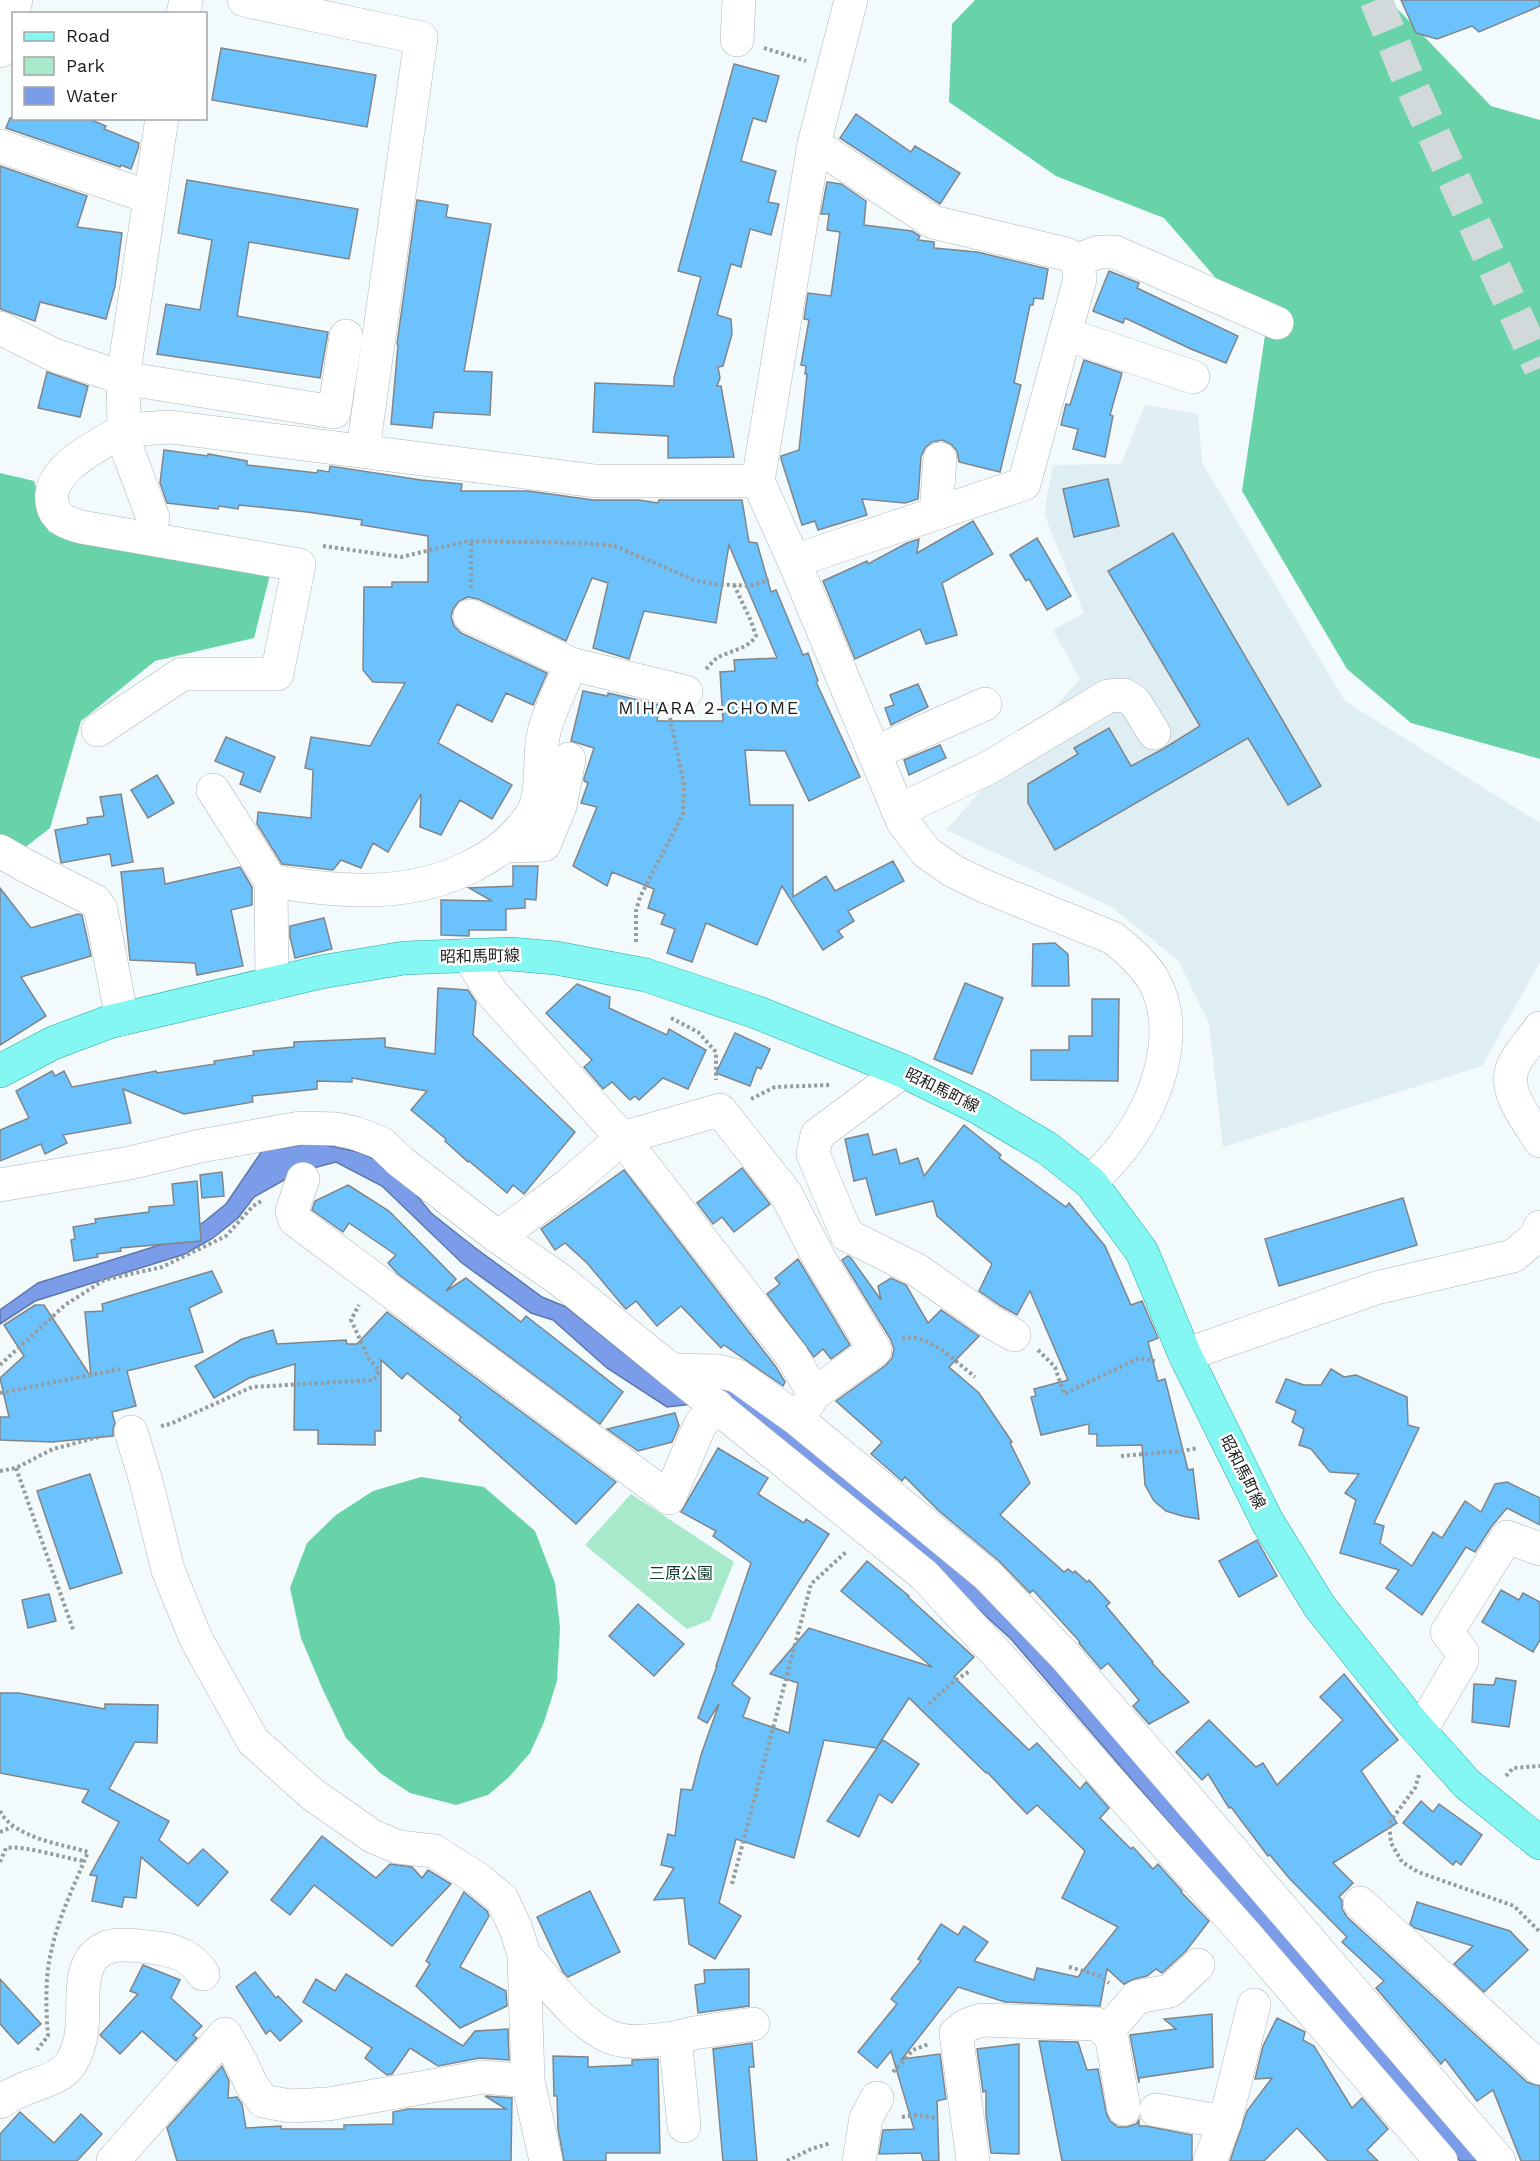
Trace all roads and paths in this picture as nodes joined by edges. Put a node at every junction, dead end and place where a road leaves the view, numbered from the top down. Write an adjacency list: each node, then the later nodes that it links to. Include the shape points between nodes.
1 (244, 0): 20 (street, via 421,38)
2 (739, 0): 5 (street)
3 (851, 0): 7 (street)
4 (10, 12): 6 (street)
5 (737, 40): 7 (path)
6 (0, 51)
7 (832, 70): 9 (street)
8 (162, 120): 11 (street)
9 (814, 144): 12 (street, via 933,222); 22 (street)
10 (0, 146): 11 (street)
11 (149, 197): 18 (street)
12 (1077, 260): 13 (street, via 1099,252 1115,252); 15 (street, via 1080,279)
13 (1277, 323)
14 (0, 328): 18 (street, via 54,355)
15 (1065, 334): 17 (street); 23 (street, via 1024,484)
16 (345, 336): 18 (street, via 334,412)
17 (1193, 377)
18 (123, 378): 19 (street)
19 (124, 430): 20 (street, via 170,427); 24 (street, via 126,446); 33 (street, via 77,458 57,477 52,501 55,512 65,522 298,565 278,674 182,674)
20 (363, 450): 22 (street, via 595,481)
21 (940, 459): 23 (street, via 937,500)
22 (758, 481): 27 (street)
23 (941, 512): 27 (street)
24 (153, 518)
25 (471, 541): 26 (path, via 401,557); 28 (path, via 615,546 694,580); 29 (path)
26 (319, 546)
27 (796, 566): 28 (path, via 750,586); 35 (street)
28 (734, 585): 31 (path, via 756,636 715,660)
29 (470, 616): 30 (street)
30 (571, 664): 31 (street); 39 (street, via 544,733 537,803)
31 (686, 692): 43 (path, via 681,703 668,704 684,784 682,814 640,897 636,911)
32 (985, 704): 35 (street)
33 (98, 730)
34 (1155, 733): 38 (street, via 1135,702 1124,695 1108,696 988,768)
35 (874, 753): 38 (street)
36 (569, 759): 39 (street, via 560,806 544,845)
37 (213, 790): 41 (street)
38 (898, 811): 55 (street, via 926,852 953,871 1113,938 1154,980 1163,1005 1166,1038 1155,1093 1127,1141)
39 (505, 846): 41 (street, via 466,869 404,889 351,890)
40 (0, 850): 46 (street, via 95,901 101,910)
41 (271, 881): 44 (street)
42 (468, 955): 43 (main road, 昭和馬町線, via 556,958); 44 (main road, 昭和馬町線, via 404,958); 52 (street, via 492,993)
43 (636, 973): 49 (main road, 昭和馬町線, via 756,1012)
44 (272, 984): 46 (main road, 昭和馬町線)
45 (670, 1018): 51 (path, via 698,1032 716,1052 715,1102)
46 (122, 1019): 48 (main road, 昭和馬町線, via 53,1042)
47 (1540, 1028): 53 (street, via 1515,1060 1509,1077 1511,1092)
48 (0, 1071)
49 (903, 1071): 55 (main road, 昭和馬町線, via 1028,1136); 60 (street, via 818,1135 813,1154 847,1235 917,1270)
50 (830, 1085): 51 (path, via 775,1087)
51 (720, 1110): 52 (street); 61 (street, via 786,1194 819,1258)
52 (622, 1138): 58 (street, via 567,1186); 69 (street, via 792,1356)
53 (1540, 1141)
54 (303, 1179): 59 (street, via 292,1211 295,1220); 63 (path, via 253,1206 226,1236 162,1267 104,1280 64,1305)
55 (1091, 1183): 62 (main road, 昭和馬町線, via 1142,1252)
56 (0, 1185): 58 (street, via 300,1128 337,1129 381,1143)
57 (1540, 1227): 62 (street, via 1536,1237 1513,1256 1376,1288)
58 (498, 1237): 65 (street, via 559,1279)
59 (375, 1279): 68 (street, via 669,1498 700,1425); 70 (path, via 351,1320 379,1371 374,1380 252,1387 170,1424)
60 (1020, 1341): 62 (path, via 1038,1350 1055,1367 1064,1394 1139,1358 1176,1370)
61 (875, 1350): 66 (path, via 909,1337 922,1338); 69 (street)
62 (1187, 1359): 71 (main road, 昭和馬町線)
63 (0, 1365)
64 (120, 1369): 67 (path)
65 (679, 1376): 68 (street); 69 (street, via 718,1371)
66 (975, 1377)
67 (0, 1393)
68 (715, 1404): 75 (street)
69 (806, 1407): 91 (street, via 987,1575 1065,1656)
70 (131, 1432): 73 (path, via 91,1437 53,1449); 92 (street, via 168,1570 196,1639 253,1741 312,1794 372,1836 398,1847 434,1851 478,1879 502,1899)
71 (1228, 1442): 72 (path); 80 (main road, 昭和馬町線, via 1268,1521 1320,1607)
72 (1121, 1456)
73 (16, 1468): 74 (path); 77 (path)
74 (0, 1471)
75 (868, 1531): 78 (street, via 924,1575); 88 (path, via 811,1584)
76 (1540, 1549): 80 (street, via 1507,1537 1447,1632 1462,1652 1462,1660)
77 (74, 1632)
78 (997, 1654): 79 (path, via 954,1681); 95 (street)
79 (929, 1704)
80 (1420, 1732): 85 (main road, 昭和馬町線, via 1467,1784)
81 (1411, 1794): 90 (path, via 1389,1823 1391,1843 1402,1862 1418,1872 1514,1906)
82 (0, 1811): 83 (path)
83 (12, 1827): 84 (path); 86 (path, via 88,1852)
84 (0, 1832)
85 (1540, 1843)
86 (84, 1861): 87 (path, via 19,1846 6,1848); 103 (path, via 63,1911 50,1957 48,2036)
87 (0, 1862)
88 (732, 1884)
89 (1360, 1903): 104 (street)
90 (1540, 1932)
91 (1309, 1941): 95 (street); 119 (street)
92 (524, 1954): 102 (street, via 578,2015 611,2038 641,2042); 105 (street)
93 (1198, 1965): 97 (street, via 1170,1991 1137,1997)
94 (1069, 1967): 97 (path, via 1098,1975)
95 (1276, 1969): 118 (street)
96 (203, 1974): 106 (street, via 188,1957 164,1948 108,1947 94,1957 84,1973 82,2028 70,2065 59,2075)
97 (1133, 2002): 100 (street)
98 (1254, 2005): 110 (street)
99 (753, 2024): 102 (street)
100 (1107, 2032): 101 (street, via 1097,2024 982,2020); 108 (street, via 1112,2040)
101 (956, 2033): 107 (path, via 913,2050 894,2070); 112 (street)
102 (675, 2038): 111 (street)
103 (35, 2052)
104 (1540, 2068)
105 (528, 2081): 114 (street, via 483,2077 328,2104 290,2106 263,2101 225,2034); 115 (street)
106 (0, 2102)
107 (887, 2108): 112 (path, via 931,2116); 113 (street, via 866,2118)
108 (1124, 2109)
109 (1156, 2110): 110 (street)
110 (1225, 2122): 117 (street)
111 (684, 2126)
112 (972, 2147)
113 (860, 2152): 116 (path, via 840,2141)
114 (113, 2161)
115 (546, 2161)
116 (787, 2161)
117 (1210, 2161)
118 (1440, 2161)
119 (1498, 2161)

